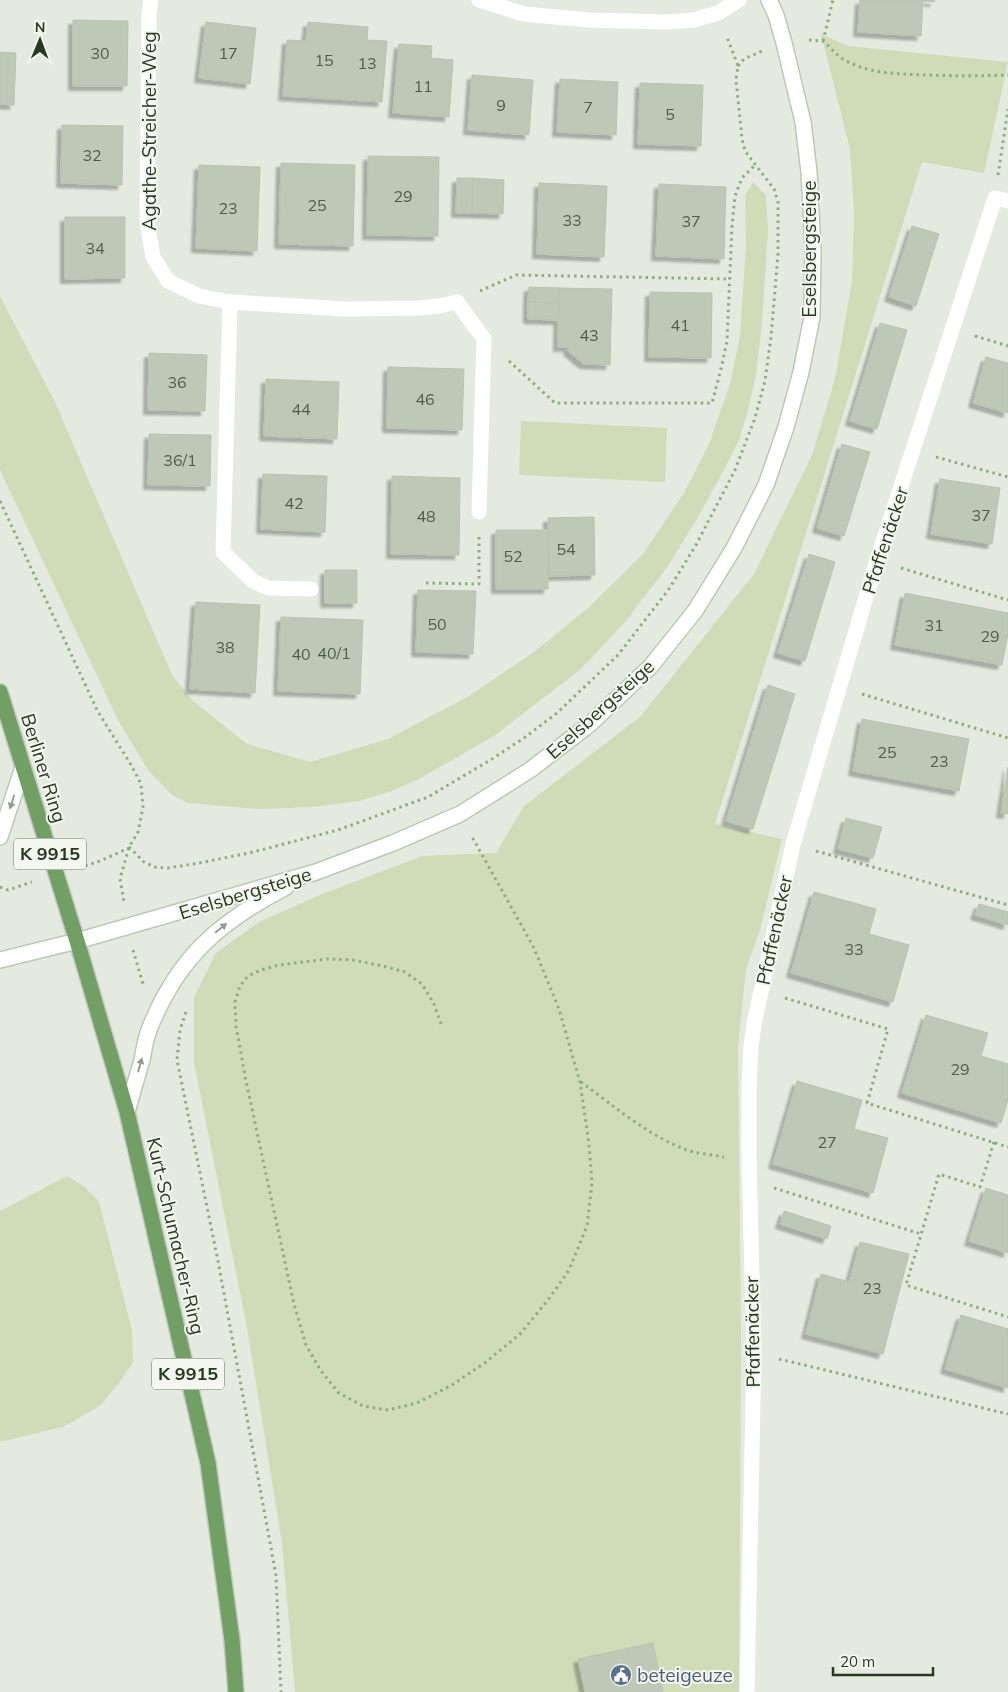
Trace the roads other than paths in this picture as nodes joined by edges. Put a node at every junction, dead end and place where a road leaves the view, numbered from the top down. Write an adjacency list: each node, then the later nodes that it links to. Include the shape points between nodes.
1 (151, 0): 6 (street, Agathe-Streicher-Weg, via 146,222 152,257 168,281 199,296)
2 (479, 0): 3 (street, via 524,14 666,22 694,20 718,13)
3 (739, 0)
4 (769, 0): 12 (street, Eselsbergsteige, via 784,43 802,122 809,172 812,317 802,372 786,427 766,485 734,548 695,611 651,666 590,724 530,770 460,814)
5 (1002, 199): 17 (street, Pfaffenäcker, via 953,330 877,560 793,844 751,1045 749,1161 754,1353)
6 (230, 302): 7 (street, Agathe-Streicher-Weg, via 345,309 419,308 457,302 484,339); 8 (street, via 223,552 253,581 268,588)
7 (480, 512)
8 (311, 589)
9 (0, 692): 10 (main road, Berliner Ring / K 9915)
10 (23, 767): 11 (street, one-way to 11); 13 (main road, Berliner Ring / K 9915)
11 (0, 837)
12 (316, 872): 13 (street, Eselsbergsteige); 15 (street, one-way to 12, via 148,1032 183,966 231,920)
13 (77, 941): 14 (street, Eselsbergsteige); 15 (main road, Kurt-Schumacher-Ring / K 9915)
14 (0, 960)
15 (127, 1112): 16 (main road, Kurt-Schumacher-Ring / K 9915, via 208,1462)
16 (236, 1692)
17 (747, 1692)

